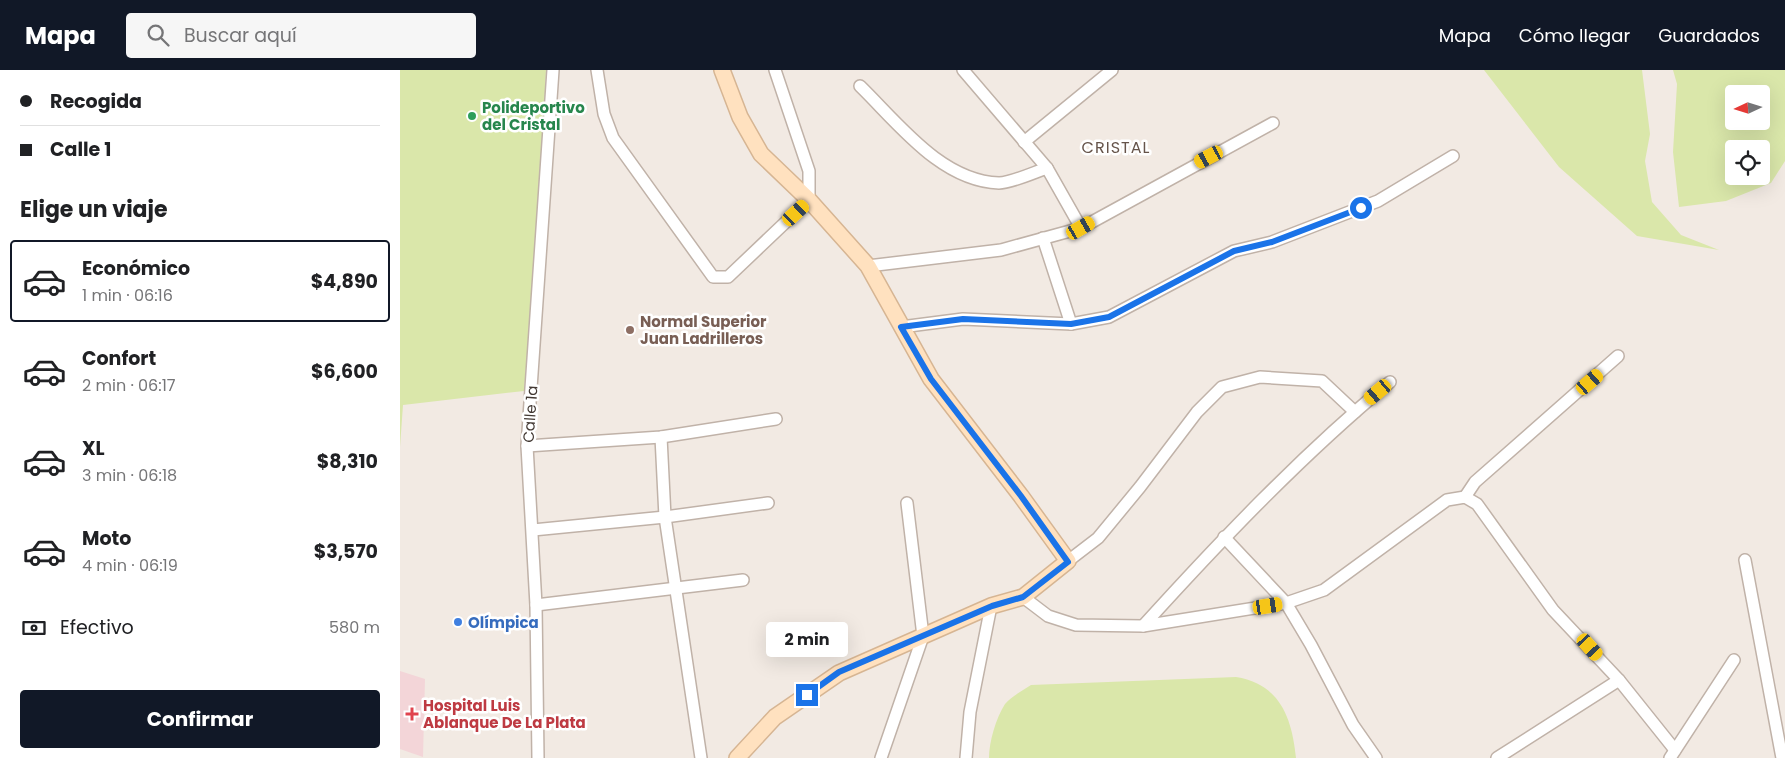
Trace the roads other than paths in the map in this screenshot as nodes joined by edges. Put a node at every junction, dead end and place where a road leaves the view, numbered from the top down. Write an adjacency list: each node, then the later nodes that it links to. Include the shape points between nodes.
1 (553, 70): 23 (street, Calle 1a)
2 (597, 70): 12 (street, via 604,114 613,138 713,277 728,277)
3 (722, 70): 12 (main road, via 740,117 761,154)
4 (775, 70): 12 (street, via 809,171)
5 (963, 70): 9 (street)
6 (1112, 70): 9 (street)
7 (860, 86): 11 (street, via 929,153 965,176 1001,183)
8 (1273, 122): 13 (street)
9 (1024, 142): 11 (street)
10 (1453, 156): 16 (street, via 1378,201 1272,242 1234,251 1109,317)
11 (1047, 168): 13 (street)
12 (809, 200): 15 (main road)
13 (1081, 228): 14 (street)
14 (1043, 238): 15 (street, via 1001,250); 16 (street)
15 (868, 266): 17 (main road)
16 (1071, 324): 17 (street, via 963,319)
17 (901, 327): 31 (main road, via 931,379)
18 (1618, 356): 24 (street, via 1475,482)
19 (1390, 382): 20 (street)
20 (1355, 412): 29 (street); 31 (street, via 1322,381 1260,377 1222,388 1197,412 1098,538)
21 (776, 419): 22 (street)
22 (661, 437): 23 (street); 27 (street)
23 (527, 446): 28 (street, Calle 1a)
24 (1465, 497): 35 (street, via 1447,500 1324,590); 41 (street, via 1478,504 1553,610)
25 (768, 503): 27 (street)
26 (907, 503): 39 (street)
27 (665, 518): 28 (street); 33 (street)
28 (533, 530): 36 (street, Calle 1a)
29 (1224, 537): 35 (street); 38 (street)
30 (1745, 560): 50 (street)
31 (1068, 562): 34 (main road)
32 (744, 580): 33 (street)
33 (677, 589): 36 (street); 44 (street)
34 (1023, 597): 37 (main road); 38 (street, via 1048,616 1076,625)
35 (1286, 603): 38 (street); 48 (street, via 1353,725)
36 (536, 605): 43 (street, Calle 1a)
37 (992, 606): 39 (main road); 47 (street, via 970,712)
38 (1143, 626)
39 (924, 636): 45 (main road, via 839,672 775,717); 46 (street)
40 (1734, 660): 42 (street)
41 (1619, 680): 42 (street); 49 (street)
42 (1672, 754)
43 (538, 758)
44 (701, 758)
45 (737, 758)
46 (881, 758)
47 (966, 758)
48 (1376, 758)
49 (1497, 758)
50 (1782, 758)

